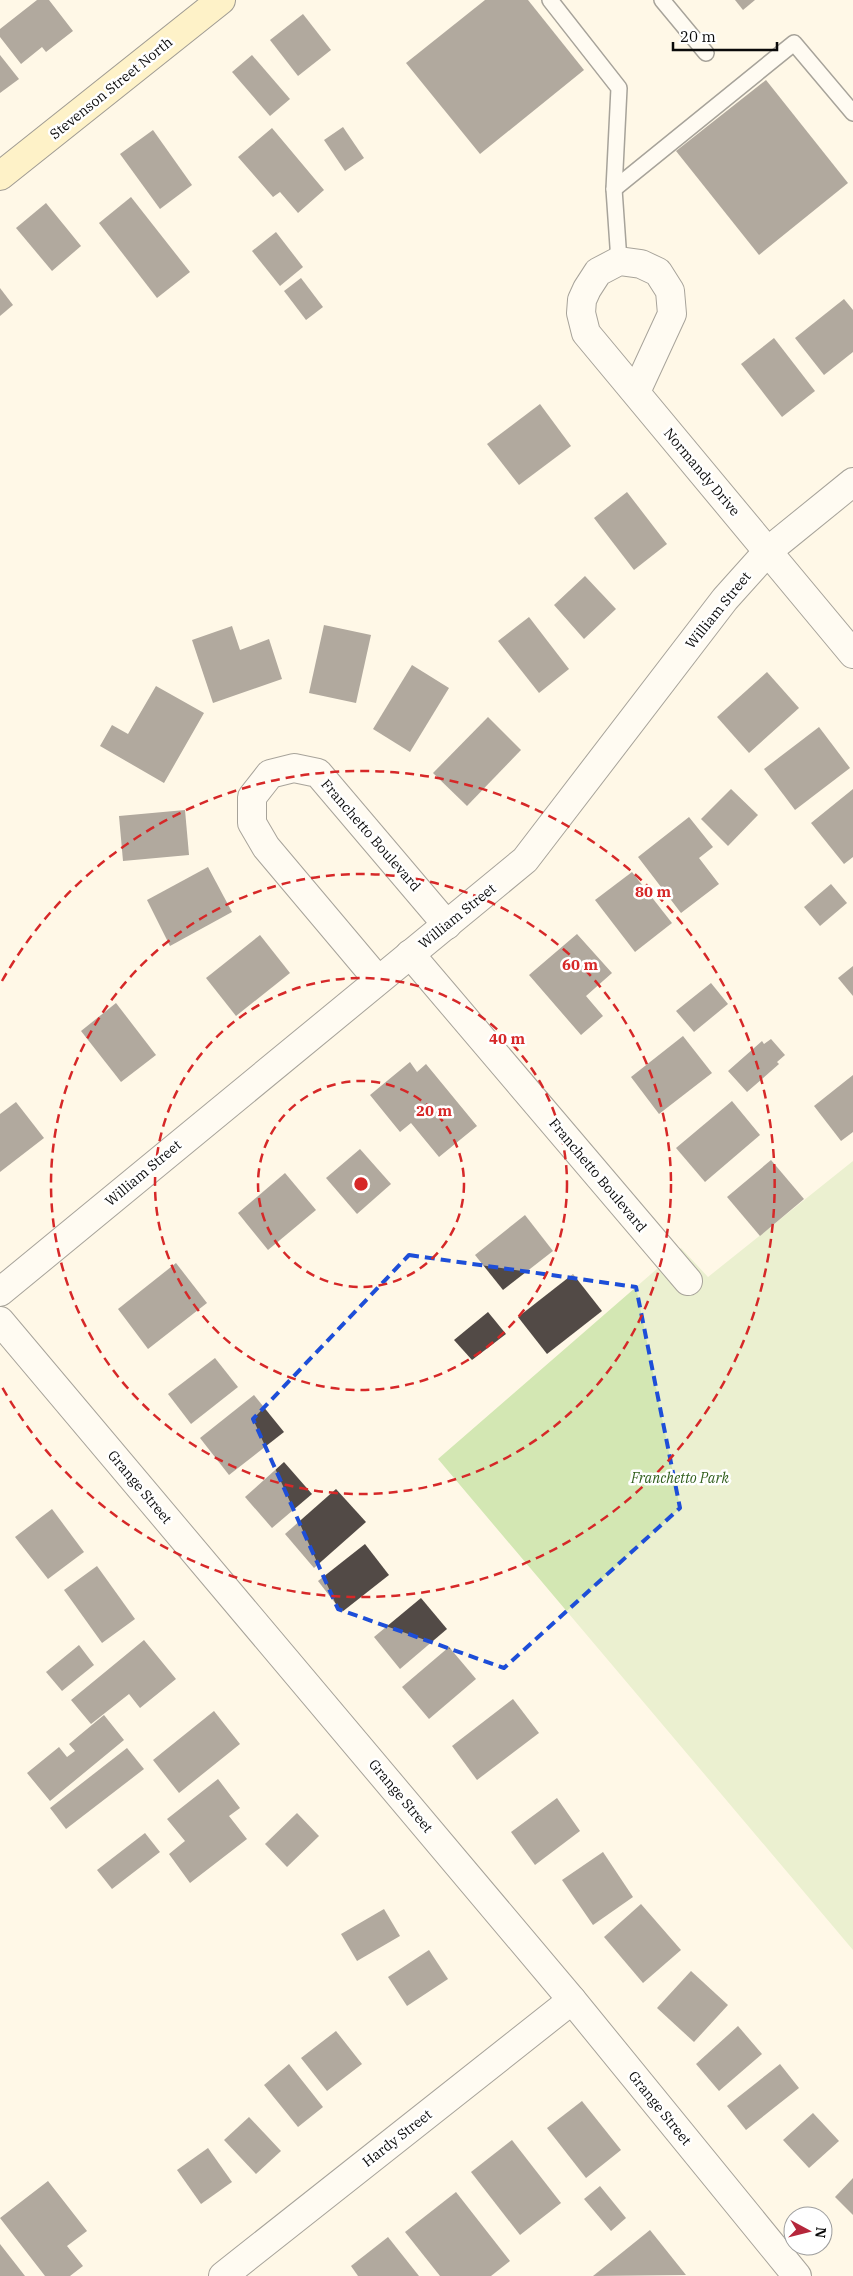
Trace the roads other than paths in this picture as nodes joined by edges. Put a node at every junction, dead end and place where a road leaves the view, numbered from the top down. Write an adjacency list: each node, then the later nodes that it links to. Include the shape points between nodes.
1 (221, 0): 6 (main road, Stevenson Street North)
2 (550, 0): 7 (lane, via 619,88)
3 (662, 0): 4 (lane)
4 (706, 53)
5 (853, 113): 7 (lane, via 794,43)
6 (0, 176)
7 (614, 189): 8 (lane)
8 (619, 262): 9 (street, Normandy Drive, via 598,272 587,288 581,313 586,332); 9 (street, via 640,264 658,272 670,291 672,314)
9 (636, 392): 11 (street, Normandy Drive)
10 (853, 482): 11 (street, William Street)
11 (768, 551): 12 (street, Normandy Drive); 13 (street, William Street, via 725,599 525,860)
12 (853, 654)
13 (447, 925): 14 (street, William Street); 15 (street, Franchetto Boulevard, via 318,772 294,768 270,774 252,797 252,823 266,847)
14 (410, 954): 15 (street, William Street); 16 (street, Franchetto Boulevard)
15 (378, 980): 17 (street, William Street)
16 (688, 1281)
17 (0, 1292)
18 (0, 1320): 19 (street, Grange Street)
19 (572, 2000): 20 (street, Hardy Street); 21 (street, Grange Street)
20 (223, 2276)
21 (797, 2276)

